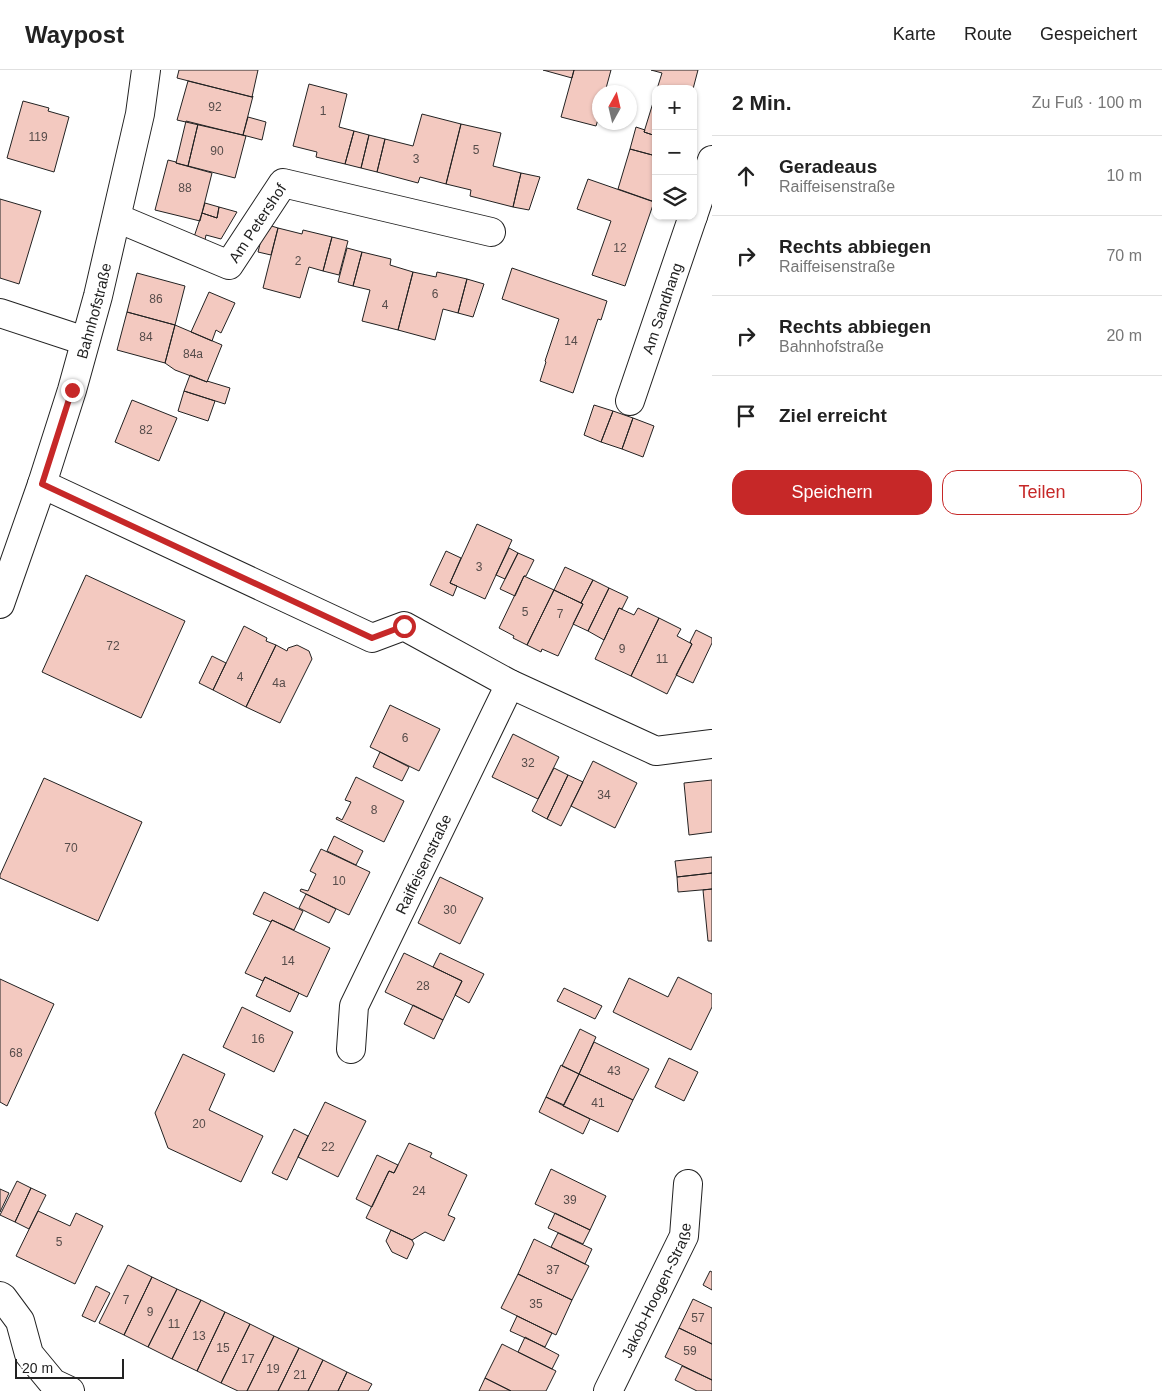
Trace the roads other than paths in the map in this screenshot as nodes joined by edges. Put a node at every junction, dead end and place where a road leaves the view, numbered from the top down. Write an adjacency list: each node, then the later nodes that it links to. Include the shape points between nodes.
1 (146, 70): 4 (street, Bahnhofstraße, via 140,114)
2 (712, 160): 3 (street, Am Sandhang)
3 (697, 204)
4 (117, 218): 6 (street, Am Petershof, via 229,264 283,182); 8 (street, Bahnhofstraße)
5 (692, 220): 9 (street, Am Sandhang)
6 (491, 232)
7 (0, 313): 8 (street)
8 (85, 341): 10 (street, Bahnhofstraße)
9 (630, 401)
10 (42, 484): 11 (street, Bahnhofstraße); 12 (street, via 372,638 404,626)
11 (0, 604)
12 (510, 684): 13 (street, via 656,751); 14 (street, Raiffeisenstraße, via 354,1006)
13 (712, 744)
14 (351, 1048)
15 (688, 1184): 18 (street, Jakob-Hoogen-Straße, via 684,1236)
16 (0, 1296): 17 (street, via 20,1321 29,1354 53,1383)
17 (70, 1391)
18 (608, 1391)

